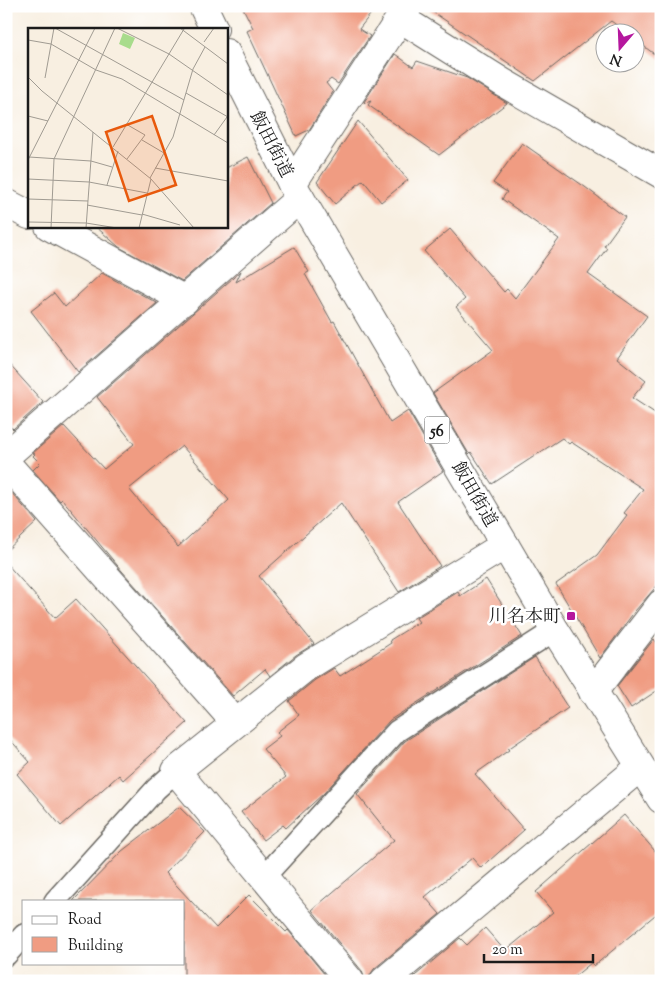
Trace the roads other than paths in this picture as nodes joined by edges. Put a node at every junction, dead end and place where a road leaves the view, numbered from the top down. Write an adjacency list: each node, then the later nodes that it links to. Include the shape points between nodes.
1 (203, 6): 3 (street)
2 (404, 12): 5 (street, via 502,82); 6 (street)
3 (214, 28)
4 (228, 57): 6 (street, 飯田街道 / 56)
5 (661, 174)
6 (296, 191): 10 (street); 13 (street, 飯田街道 / 56)
7 (6, 203): 8 (street)
8 (28, 214)
9 (53, 228): 10 (street)
10 (186, 300): 11 (street)
11 (6, 456)
12 (6, 463): 17 (street)
13 (505, 545): 15 (street, 飯田街道 / 56); 17 (street, via 306,667)
14 (661, 604): 16 (street)
15 (555, 630): 16 (street, 飯田街道 / 56); 21 (lane, via 397,731)
16 (593, 692): 18 (street, 飯田街道 / 56)
17 (235, 722): 19 (street)
18 (640, 767): 20 (street, 飯田街道 / 56); 26 (street)
19 (176, 771): 21 (street); 22 (lane)
20 (661, 799)
21 (264, 877): 25 (street)
22 (56, 900)
23 (22, 937): 24 (lane)
24 (6, 955)
25 (350, 981)
26 (384, 981)

